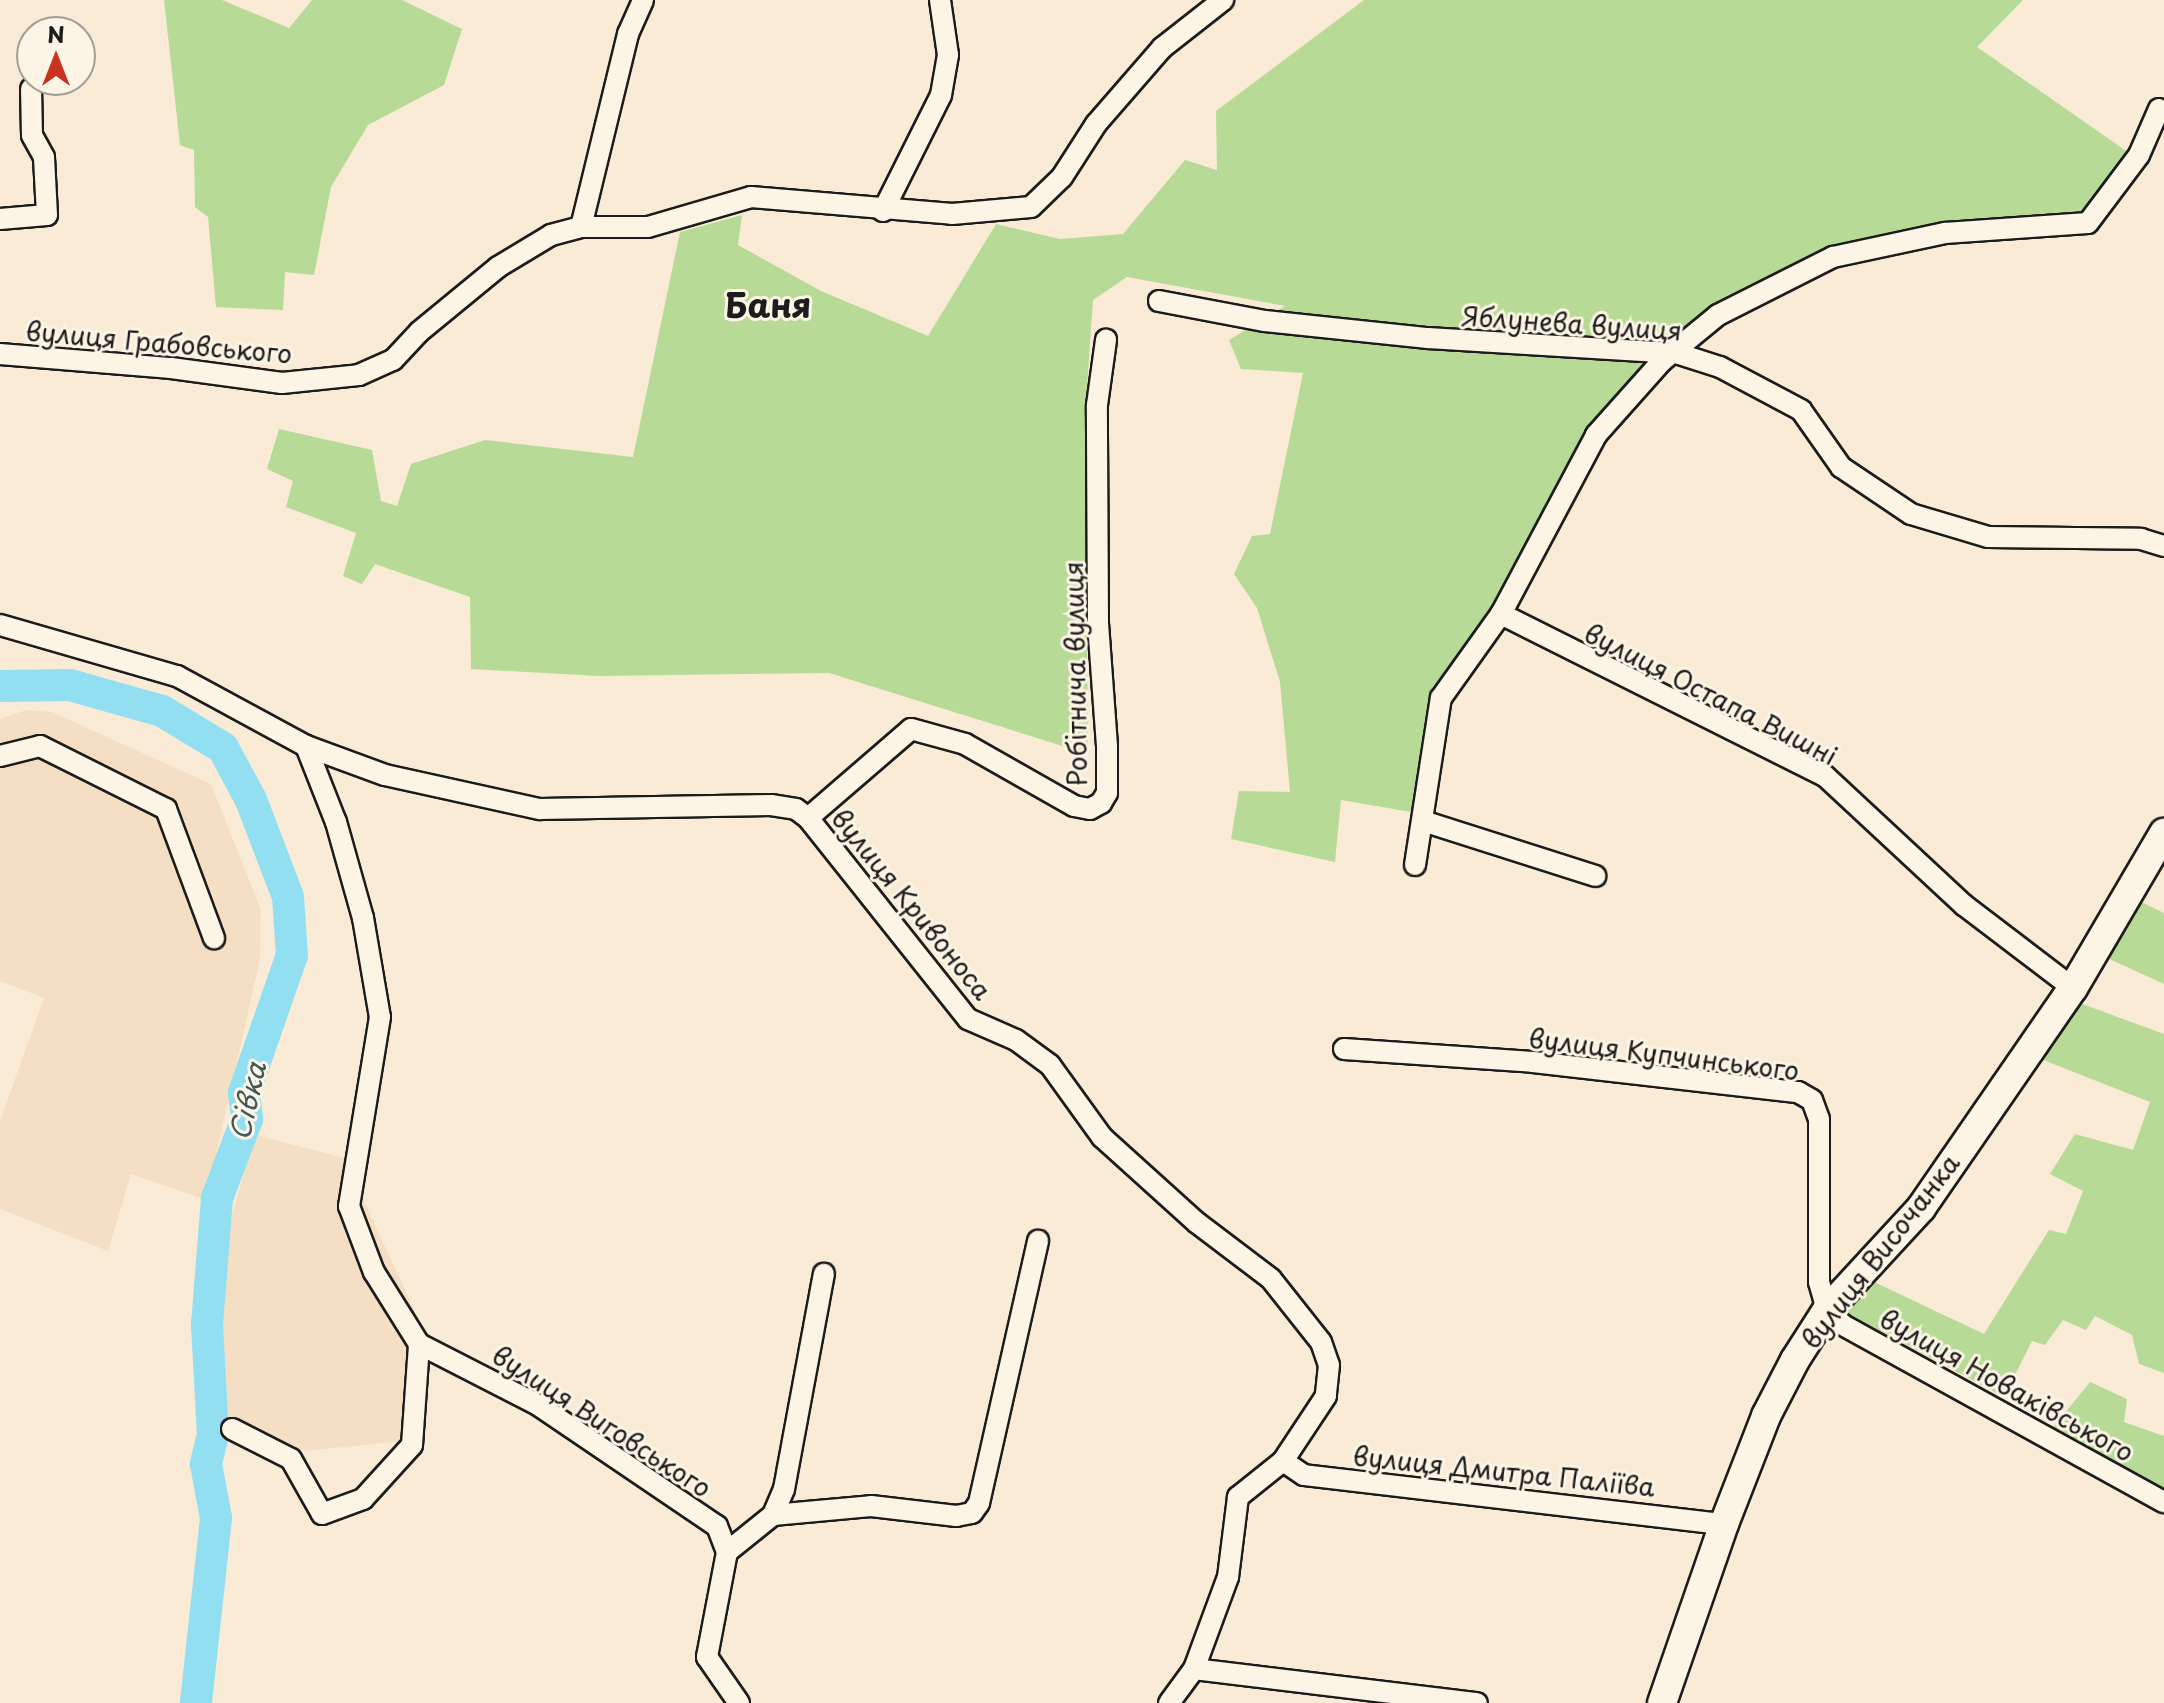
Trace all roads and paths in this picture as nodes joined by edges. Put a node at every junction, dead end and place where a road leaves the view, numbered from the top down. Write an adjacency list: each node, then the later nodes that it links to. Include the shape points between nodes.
1 (643, 0): 8 (street, via 628,34)
2 (940, 0): 6 (street, via 948,55 941,95)
3 (1223, 0): 6 (street, вулиця Грабовського, via 1162,48 1096,124 1062,177 1031,207 952,214)
4 (31, 96): 7 (street, via 32,135 44,157 47,215)
5 (2162, 109): 11 (street, via 2139,155 2088,223 1945,233 1833,257 1718,315)
6 (883, 211): 8 (street, вулиця Грабовського, via 751,197 648,227)
7 (0, 219)
8 (581, 227): 12 (street, вулиця Грабовського, via 551,235 498,267 393,360 359,375 282,383)
9 (1159, 301): 11 (street, Яблунева вулиця, via 1265,321 1428,338)
10 (1106, 340): 18 (street, Робітнича вулиця, via 1097,405 1098,624 1107,746 1107,793 1101,803 1090,809 1074,806 965,744 911,729)
11 (1676, 353): 13 (street, Яблунева вулиця, via 1720,367 1801,410 1841,467 1911,514 1988,537 2141,539); 14 (street, via 1662,361 1596,435)
12 (0, 354)
13 (2164, 546)
14 (1501, 614): 19 (street, via 1441,698); 24 (street, вулиця Остапа Вишні, via 1825,776 1964,905)
15 (0, 625): 16 (street, вулиця Кривоноса, via 177,676)
16 (306, 746): 18 (street, вулиця Кривоноса, via 385,775 540,809 771,805 796,809); 29 (street, via 344,850 380,1017 349,1206 374,1272)
17 (0, 756): 23 (street, via 40,746 166,809)
18 (808, 818): 31 (street, вулиця Кривоноса, via 968,1019 1016,1040 1050,1065 1102,1137 1196,1222 1271,1279 1300,1310 1329,1365 1309,1426)
19 (1423, 821): 21 (street); 22 (street)
20 (2164, 833): 24 (street, вулиця Височанка)
21 (1415, 865)
22 (1595, 876)
23 (214, 938)
24 (2073, 988): 28 (street, вулиця Височанка, via 1921,1208)
25 (1344, 1049): 28 (street, вулиця Купчинського, via 1533,1062 1805,1096 1819,1119 1819,1282)
26 (1038, 1241): 33 (street, via 979,1503 972,1513 956,1516 871,1506)
27 (824, 1274): 33 (street, via 784,1489)
28 (1827, 1310): 32 (street, вулиця Новаківського, via 1843,1325); 34 (street, вулиця Височанка, via 1766,1416)
29 (419, 1344): 30 (street, via 412,1445 363,1499 322,1514 291,1459); 35 (street, вулиця Виговського, via 538,1405 626,1464 717,1526)
30 (232, 1429)
31 (1283, 1461): 34 (street, вулиця Дмитра Паліїва, via 1304,1475); 36 (street, вулиця Кривоноса, via 1238,1497 1228,1577)
32 (2164, 1502)
33 (773, 1515): 35 (street)
34 (1724, 1524): 40 (street, вулиця Височанка)
35 (727, 1552): 37 (street, via 707,1657)
36 (1194, 1669): 38 (street, вулиця Кривоноса); 39 (street)
37 (739, 1703)
38 (1169, 1703)
39 (1477, 1703)
40 (1662, 1703)

